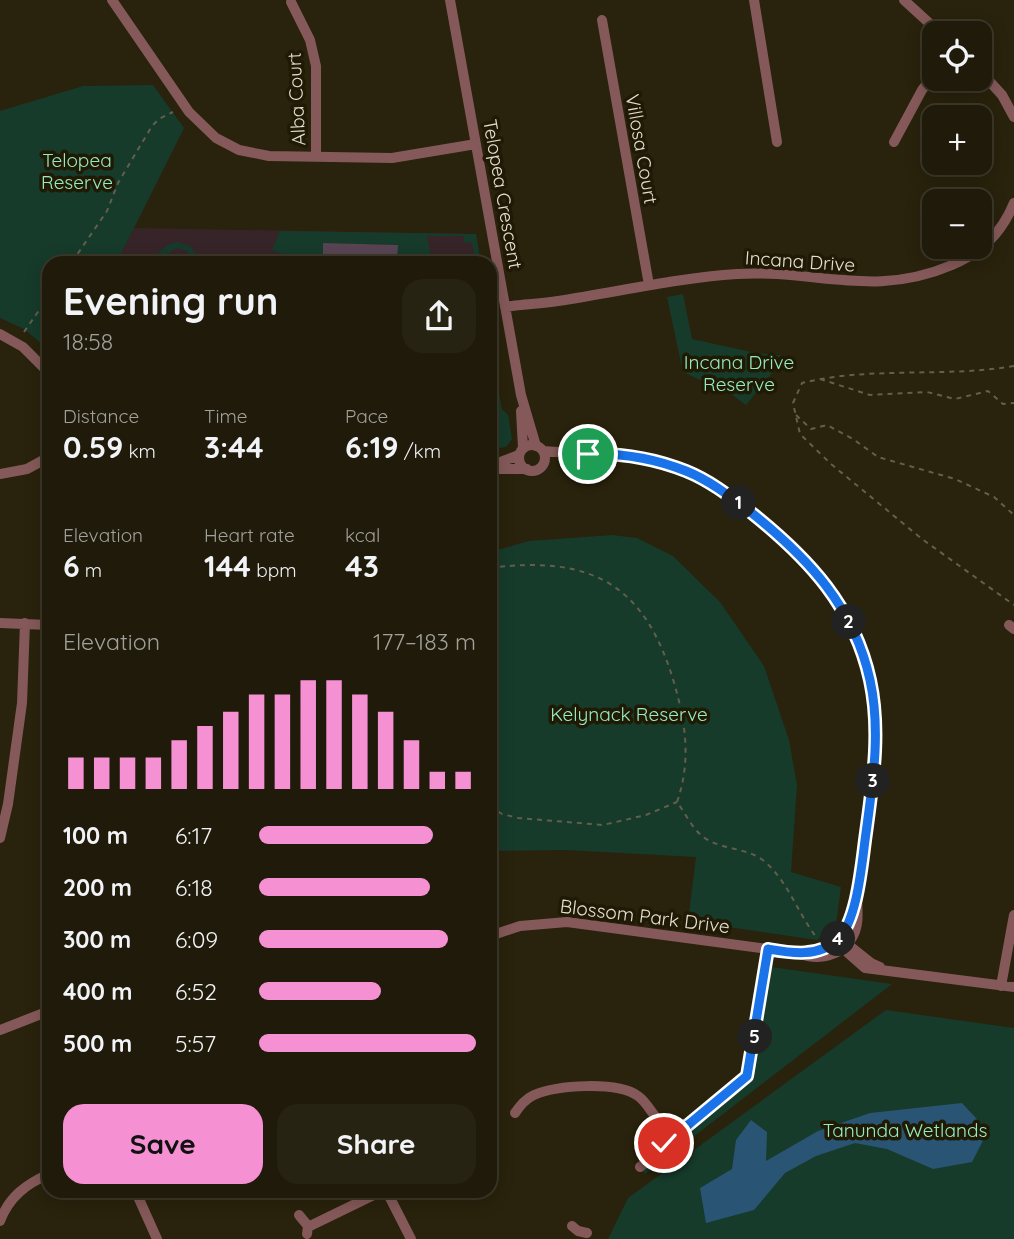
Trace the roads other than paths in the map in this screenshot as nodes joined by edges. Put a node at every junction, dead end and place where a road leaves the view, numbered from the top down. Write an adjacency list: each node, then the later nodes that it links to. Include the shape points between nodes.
1 (113, 0): 14 (street, via 189,113 216,138 259,155)
2 (450, 0): 13 (street, Telopea Crescent)
3 (754, 0): 11 (street)
4 (904, 0): 7 (street)
5 (291, 2): 14 (street, Alba Court, via 315,59)
6 (602, 20): 18 (street, Villosa Court)
7 (927, 21)
8 (992, 84): 10 (street)
9 (922, 90): 12 (street)
10 (1014, 117)
11 (777, 142)
12 (894, 142)
13 (476, 144): 14 (street, via 400,158); 16 (street, Telopea Crescent)
14 (316, 157)
15 (1014, 204): 18 (street, Incana Drive, via 1003,226 979,250 910,279 871,283 749,274)
16 (496, 256)
17 (497, 261): 19 (street, Telopea Crescent)
18 (649, 285): 19 (street, Incana Drive)
19 (506, 311): 22 (street, Telopea Crescent)
20 (0, 334): 21 (street, via 23,347)
21 (42, 366)
22 (521, 395): 23 (street, Telopea Crescent); 24 (street, Telopea Crescent)
23 (521, 451): 24 (street, via 529,445); 26 (street); 28 (street, via 520,463)
24 (541, 452): 28 (street, via 539,468); 38 (street, via 628,455 688,471 717,486 802,556 834,596 869,678 876,756 857,893)
25 (42, 461): 29 (street)
26 (497, 463)
27 (497, 467): 28 (street)
28 (527, 469)
29 (0, 474)
30 (42, 620): 32 (street)
31 (0, 623): 32 (street)
32 (24, 623): 33 (street); 34 (street, via 22,696)
33 (42, 624)
34 (6, 777): 35 (street, via 6,820)
35 (0, 838)
36 (1014, 915): 41 (street)
37 (497, 934): 39 (street, Blossom Park Drive, via 520,926 567,922)
38 (843, 943): 40 (street, Blossom Park Drive); 40 (street, Blossom Park Drive, via 822,958); 41 (street, via 859,965 871,969)
39 (768, 949): 40 (street, Blossom Park Drive); 46 (street, via 747,1076 688,1125)
40 (797, 953)
41 (1001, 986): 42 (street)
42 (1014, 987)
43 (42, 1014): 44 (street)
44 (0, 1030)
45 (515, 1113): 46 (street, via 536,1094 590,1086 634,1093)
46 (671, 1128): 47 (street, via 660,1151)
47 (640, 1167)
48 (42, 1178): 53 (street, via 19,1191)
49 (139, 1198): 54 (street)
50 (370, 1198): 52 (street, via 308,1231)
51 (389, 1198): 55 (street)
52 (299, 1215)
53 (0, 1221)
54 (157, 1239)
55 (411, 1239)

